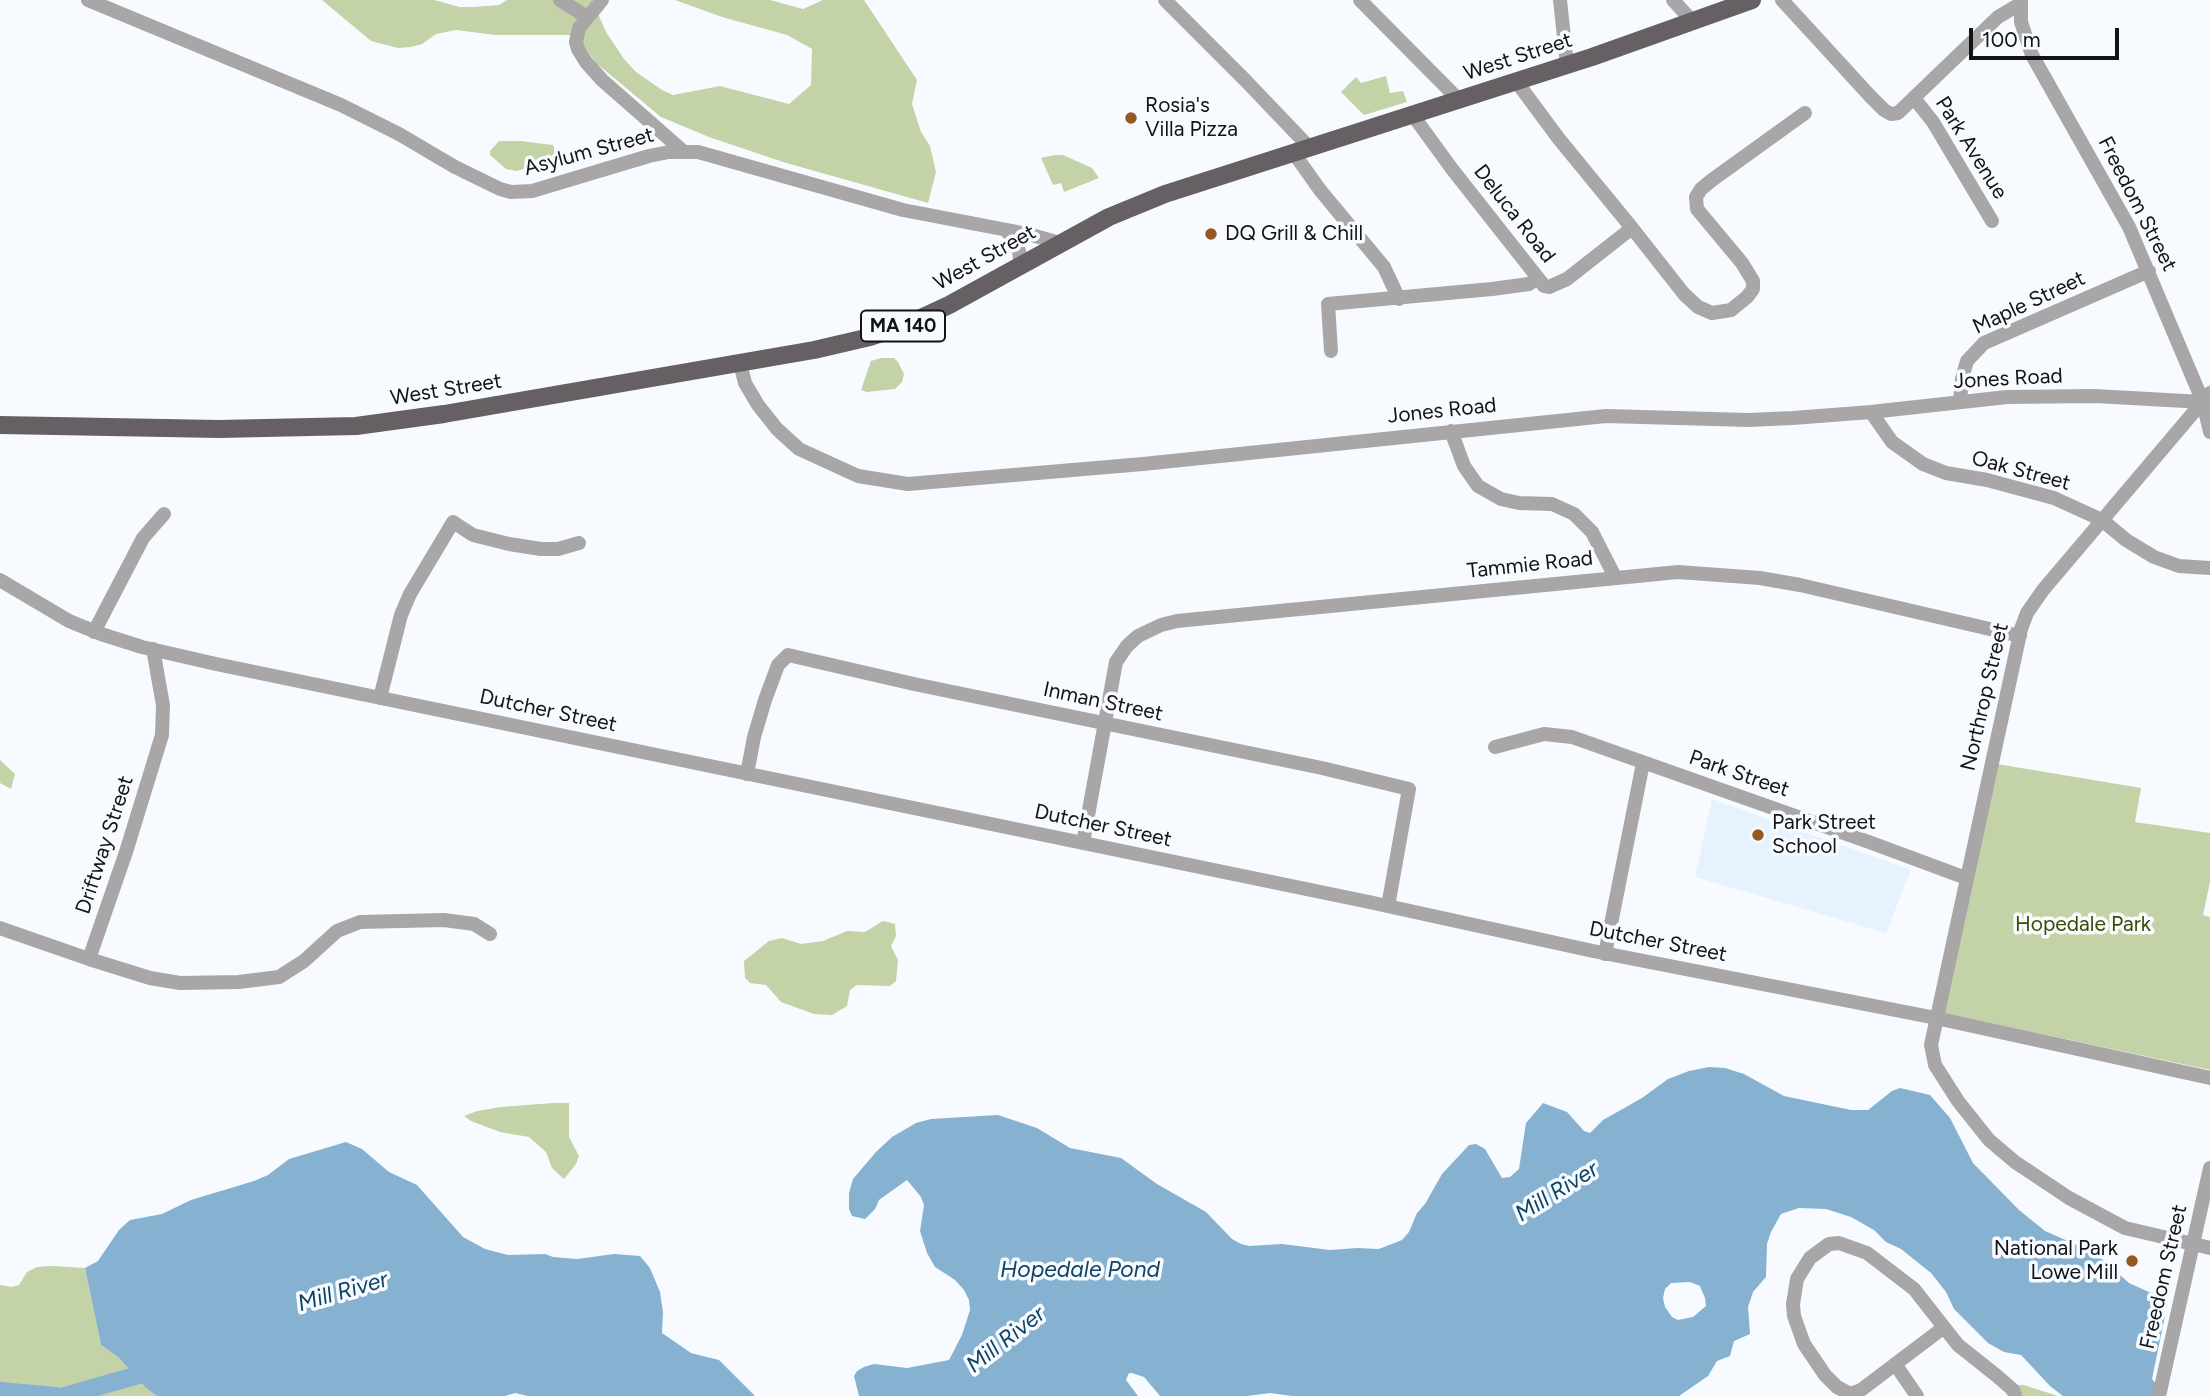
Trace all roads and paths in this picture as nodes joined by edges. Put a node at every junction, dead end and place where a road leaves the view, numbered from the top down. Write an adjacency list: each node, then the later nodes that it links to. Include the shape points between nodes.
1 (88, 0): 20 (street, Asylum Street, via 341,105 511,192 532,191 649,156)
2 (560, 0): 11 (street)
3 (602, 0): 11 (street)
4 (1165, 0): 19 (street, via 1245,80)
5 (1360, 0): 16 (street)
6 (1560, 0): 13 (street)
7 (1673, 0): 12 (street)
8 (1752, 0): 12 (main road, West Street / MA 140)
9 (1782, 0): 15 (street, via 1884,110 1898,113)
10 (2021, 2): 15 (street); 26 (street, Freedom Street, via 2021,22 2032,55 2119,208)
11 (587, 17): 20 (street, via 576,43 586,62)
12 (1693, 22): 13 (main road, West Street / MA 140)
13 (1567, 65): 14 (main road, West Street / MA 140)
14 (1516, 81): 16 (main road, West Street / MA 140); 22 (street)
15 (1914, 98): 21 (street, Park Avenue)
16 (1458, 99): 18 (main road, West Street / MA 140)
17 (1805, 113): 22 (street, via 1712,180 1696,197 1697,209 1753,281 1747,297 1731,310 1712,313 1698,307)
18 (1412, 114): 19 (main road, West Street / MA 140); 27 (street, Deluca Road)
19 (1301, 150): 24 (main road, West Street / MA 140, via 1164,194); 28 (street, via 1320,190 1384,267)
20 (684, 152): 23 (street, Asylum Street, via 711,155 903,210)
21 (1992, 221)
22 (1632, 228): 27 (street, Deluca Road, via 1567,279 1549,288)
23 (1007, 231): 24 (street, Asylum Street); 25 (street, via 1019,251)
24 (1060, 243): 25 (main road, West Street / MA 140)
25 (1021, 266): 30 (main road, West Street / MA 140, via 906,325 814,351)
26 (2149, 271): 31 (street, Freedom Street); 32 (street, Maple Street, via 1984,343 1967,361)
27 (1538, 278): 28 (street, via 1529,284)
28 (1399, 299): 29 (street, via 1328,304)
29 (1331, 351)
30 (740, 363): 34 (main road, West Street / MA 140, via 356,426); 35 (street, Jones Road, via 758,405 799,449 858,476 908,484)
31 (2206, 397): 32 (street, Jones Road); 36 (street, Freedom Street); 38 (street, Northrop Street)
32 (1960, 401): 33 (street, Jones Road)
33 (1871, 412): 35 (street, Jones Road, via 1748,420 1606,416); 38 (street, Oak Street, via 1892,442 1923,464 2054,498)
34 (0, 425)
35 (1451, 431): 41 (street, via 1464,466 1478,486 1501,499 1552,504 1574,514 1592,531)
36 (2210, 432)
37 (163, 514): 43 (street, via 143,538)
38 (2102, 520): 40 (street, Oak Street, via 2154,557 2179,566); 44 (street, Northrop Street, via 2034,600)
39 (579, 543): 46 (street, via 558,549 509,544 473,535 453,522 401,615)
40 (2210, 568)
41 (1615, 577): 44 (street, Tammie Road, via 1678,572 1780,581); 47 (street, Tammie Road, via 1165,624 1138,636 1118,657)
42 (0, 580): 43 (street, Dutcher Street)
43 (94, 632): 45 (street, Dutcher Street)
44 (2020, 636): 52 (street, Northrop Street)
45 (153, 649): 46 (street, Dutcher Street); 57 (street, Driftway Street, via 163,705 162,735)
46 (380, 698): 50 (street, Dutcher Street)
47 (1106, 723): 50 (street, Inman Street, via 788,655 778,665 765,700); 51 (street, Tammie Road); 53 (street, Inman Street, via 1409,789)
48 (1495, 747): 49 (street, Park Street, via 1558,734)
49 (1643, 763): 52 (street, Park Street); 56 (street)
50 (747, 774): 51 (street, Dutcher Street)
51 (1083, 843): 53 (street, Dutcher Street)
52 (1966, 878): 58 (street, Northrop Street)
53 (1388, 906): 56 (street, Dutcher Street)
54 (0, 928): 57 (street)
55 (491, 934): 57 (street, via 474,924 444,920 360,922 337,931 289,972 268,980 239,982 180,983)
56 (1605, 954): 58 (street, Dutcher Street)
57 (89, 959)
58 (1936, 1018): 59 (street, Dutcher Street); 61 (street, Northrop Street, via 1931,1045 1935,1065 1966,1112 2001,1151 2107,1220)
59 (2210, 1078)
60 (2210, 1168): 61 (street, Freedom Street)
61 (2192, 1244): 62 (street, Northrop Street); 65 (street, Freedom Street)
62 (2210, 1248)
63 (1943, 1328): 64 (street); 64 (street, via 1914,1289 1874,1257 1839,1243 1819,1249 1802,1267 1793,1304 1798,1330 1816,1365 1850,1394); 67 (street)
64 (1895, 1364): 66 (street)
65 (2161, 1389)
66 (1917, 1396)
67 (2015, 1396)

